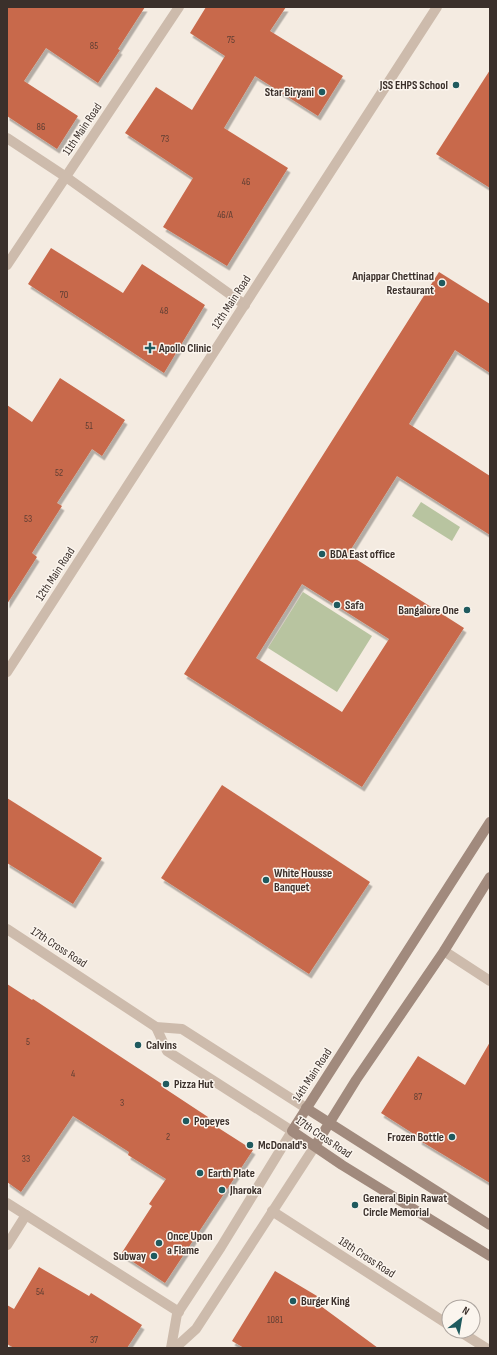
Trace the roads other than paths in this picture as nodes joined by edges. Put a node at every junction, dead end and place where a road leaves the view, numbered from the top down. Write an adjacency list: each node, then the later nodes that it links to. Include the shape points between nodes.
1 (179, 7): 4 (street, 11th Main Road)
2 (437, 7): 6 (street, 12th Main Road)
3 (7, 138): 4 (street)
4 (66, 177): 5 (street, 11th Main Road); 6 (street)
5 (7, 265)
6 (245, 304): 7 (street, 12th Main Road)
7 (7, 672)
8 (490, 822): 14 (main road, 14th Main Road)
9 (490, 877): 11 (main road)
10 (7, 929): 13 (street, 17th Cross Road)
11 (444, 951): 12 (street); 15 (main road)
12 (490, 981)
13 (156, 1027): 14 (street, 17th Cross Road, via 182,1029); 16 (street, 17th Cross Road, via 167,1051)
14 (306, 1108): 15 (main road, 17th Cross Road); 16 (main road, 14th Main Road)
15 (329, 1123): 17 (main road); 21 (main road, 17th Cross Road)
16 (292, 1131): 17 (main road, 17th Cross Road); 24 (street, 14th Main Road)
17 (315, 1146): 19 (street); 23 (main road, 17th Cross Road)
18 (7, 1203): 20 (street)
19 (272, 1211): 25 (street, 18th Cross Road); 28 (street, via 196,1329)
20 (26, 1215): 22 (street); 24 (street)
21 (490, 1225)
22 (7, 1245)
23 (490, 1256)
24 (179, 1312): 27 (street, 14th Main Road)
25 (441, 1319)
26 (472, 1339): 29 (street)
27 (172, 1348)
28 (175, 1348)
29 (486, 1348)

